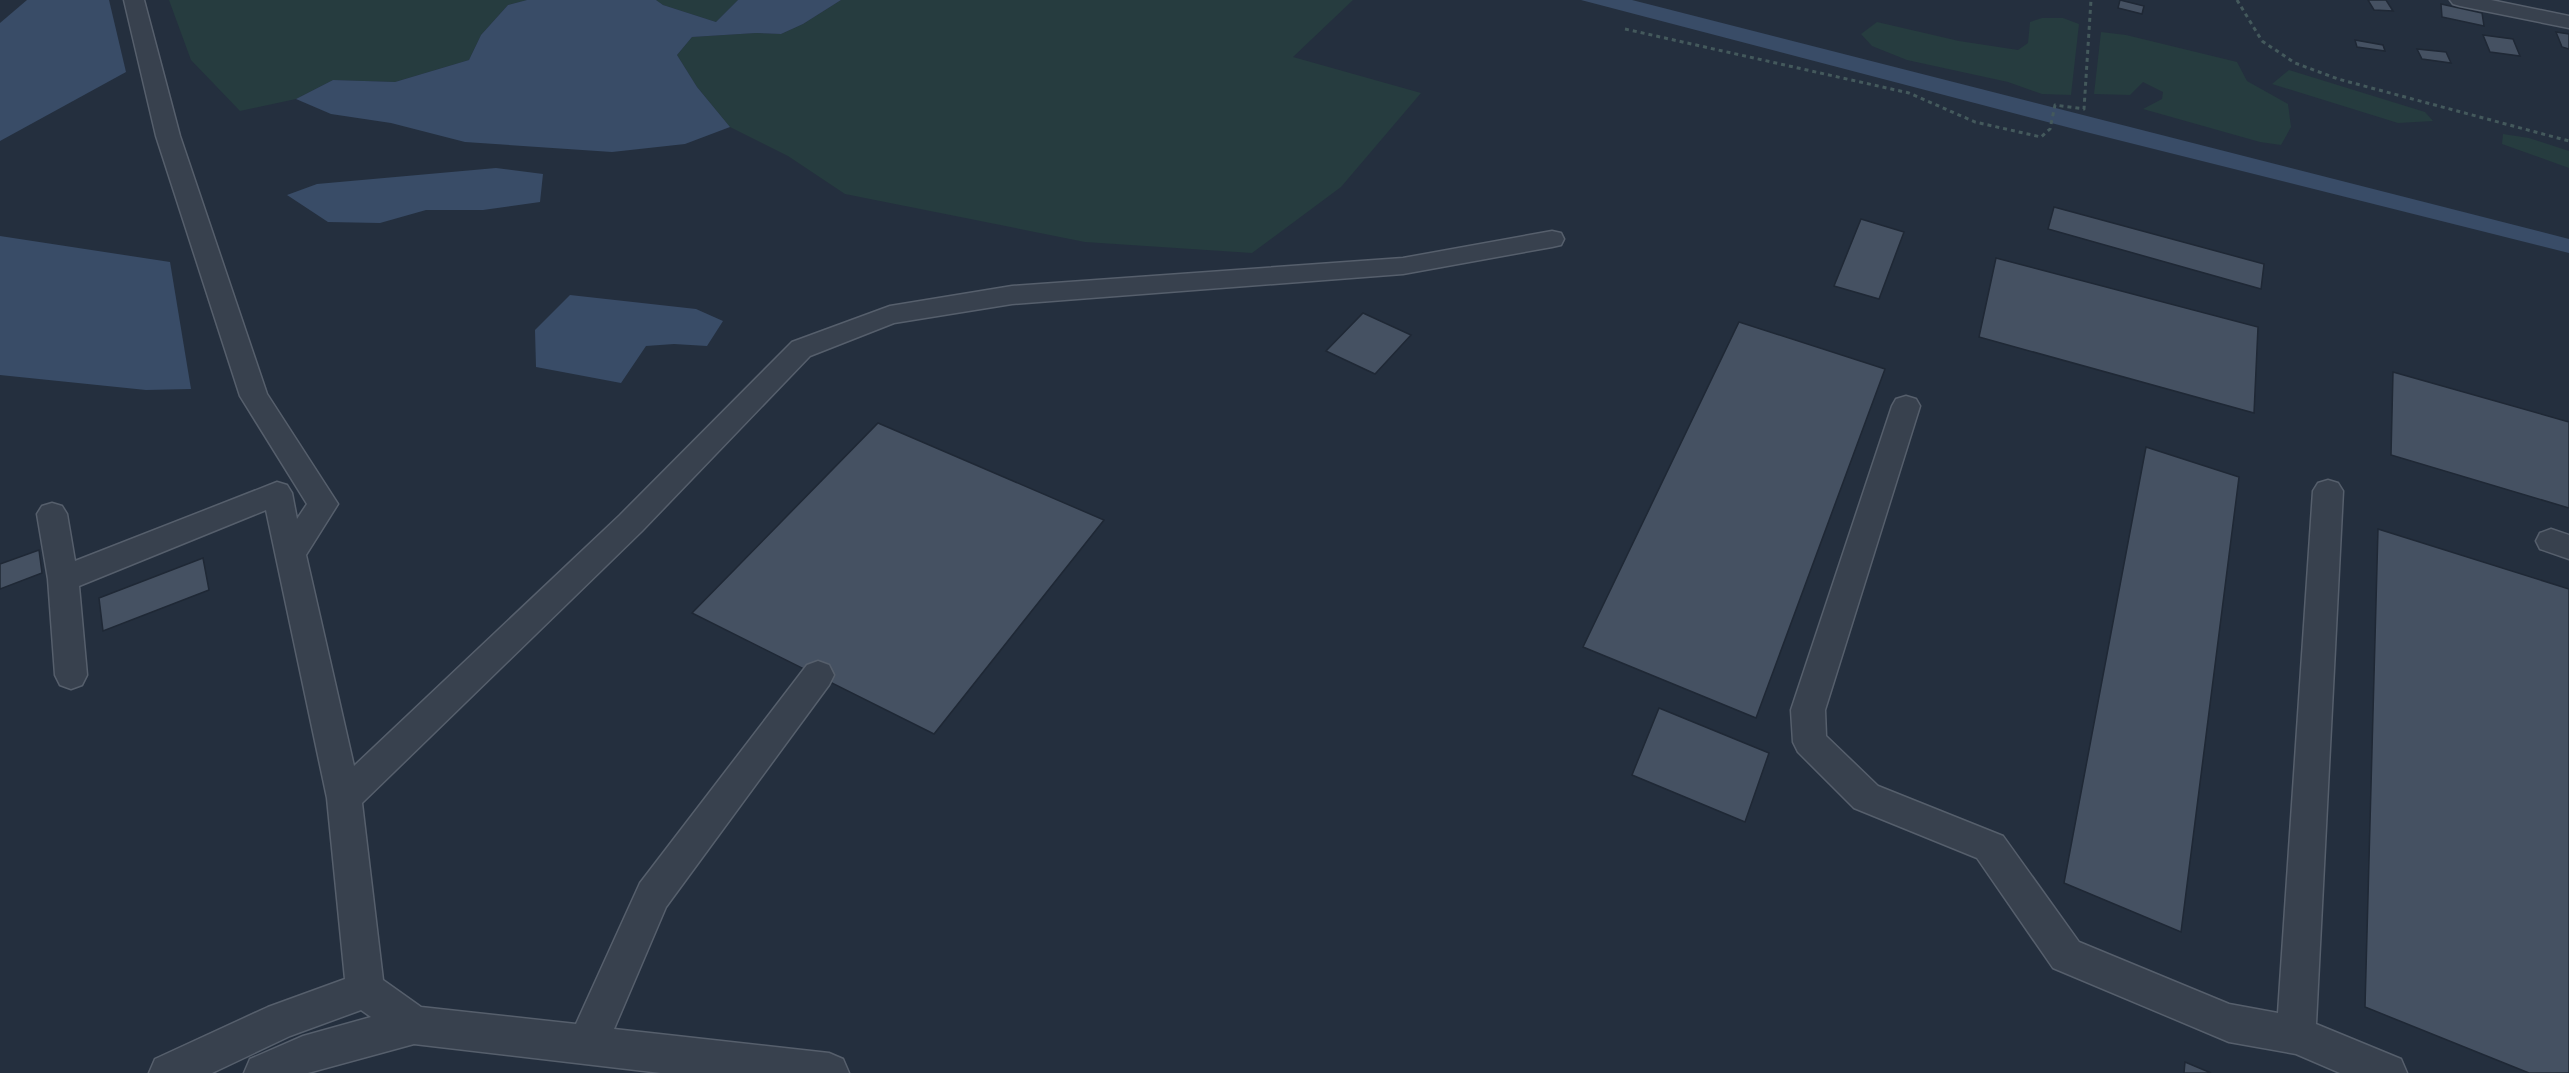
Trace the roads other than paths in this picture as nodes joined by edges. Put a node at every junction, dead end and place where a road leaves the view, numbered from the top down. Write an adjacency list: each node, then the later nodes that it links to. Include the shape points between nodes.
1 (134, 0): 8 (street, via 168,136 254,396 323,504)
2 (2460, 0): 3 (street)
3 (2569, 22)
4 (1552, 239): 12 (street, via 1402,266 1012,295 890,315 801,349 631,523)
5 (1906, 406): 15 (street, via 1808,710 1810,742 1866,797 1990,847 2066,955 2229,1023)
6 (2328, 491): 15 (street)
7 (52, 514): 9 (street)
8 (290, 554): 9 (street, via 277,493); 12 (street)
9 (63, 579): 10 (street)
10 (71, 675)
11 (818, 675): 16 (street, via 653,895)
12 (344, 798): 13 (street)
13 (365, 990): 14 (street); 17 (street, via 282,1020)
14 (414, 1025): 16 (street); 18 (street, via 303,1055)
15 (2296, 1035): 20 (street)
16 (587, 1045): 19 (street)
17 (170, 1073)
18 (264, 1073)
19 (829, 1073)
20 (2387, 1073)

